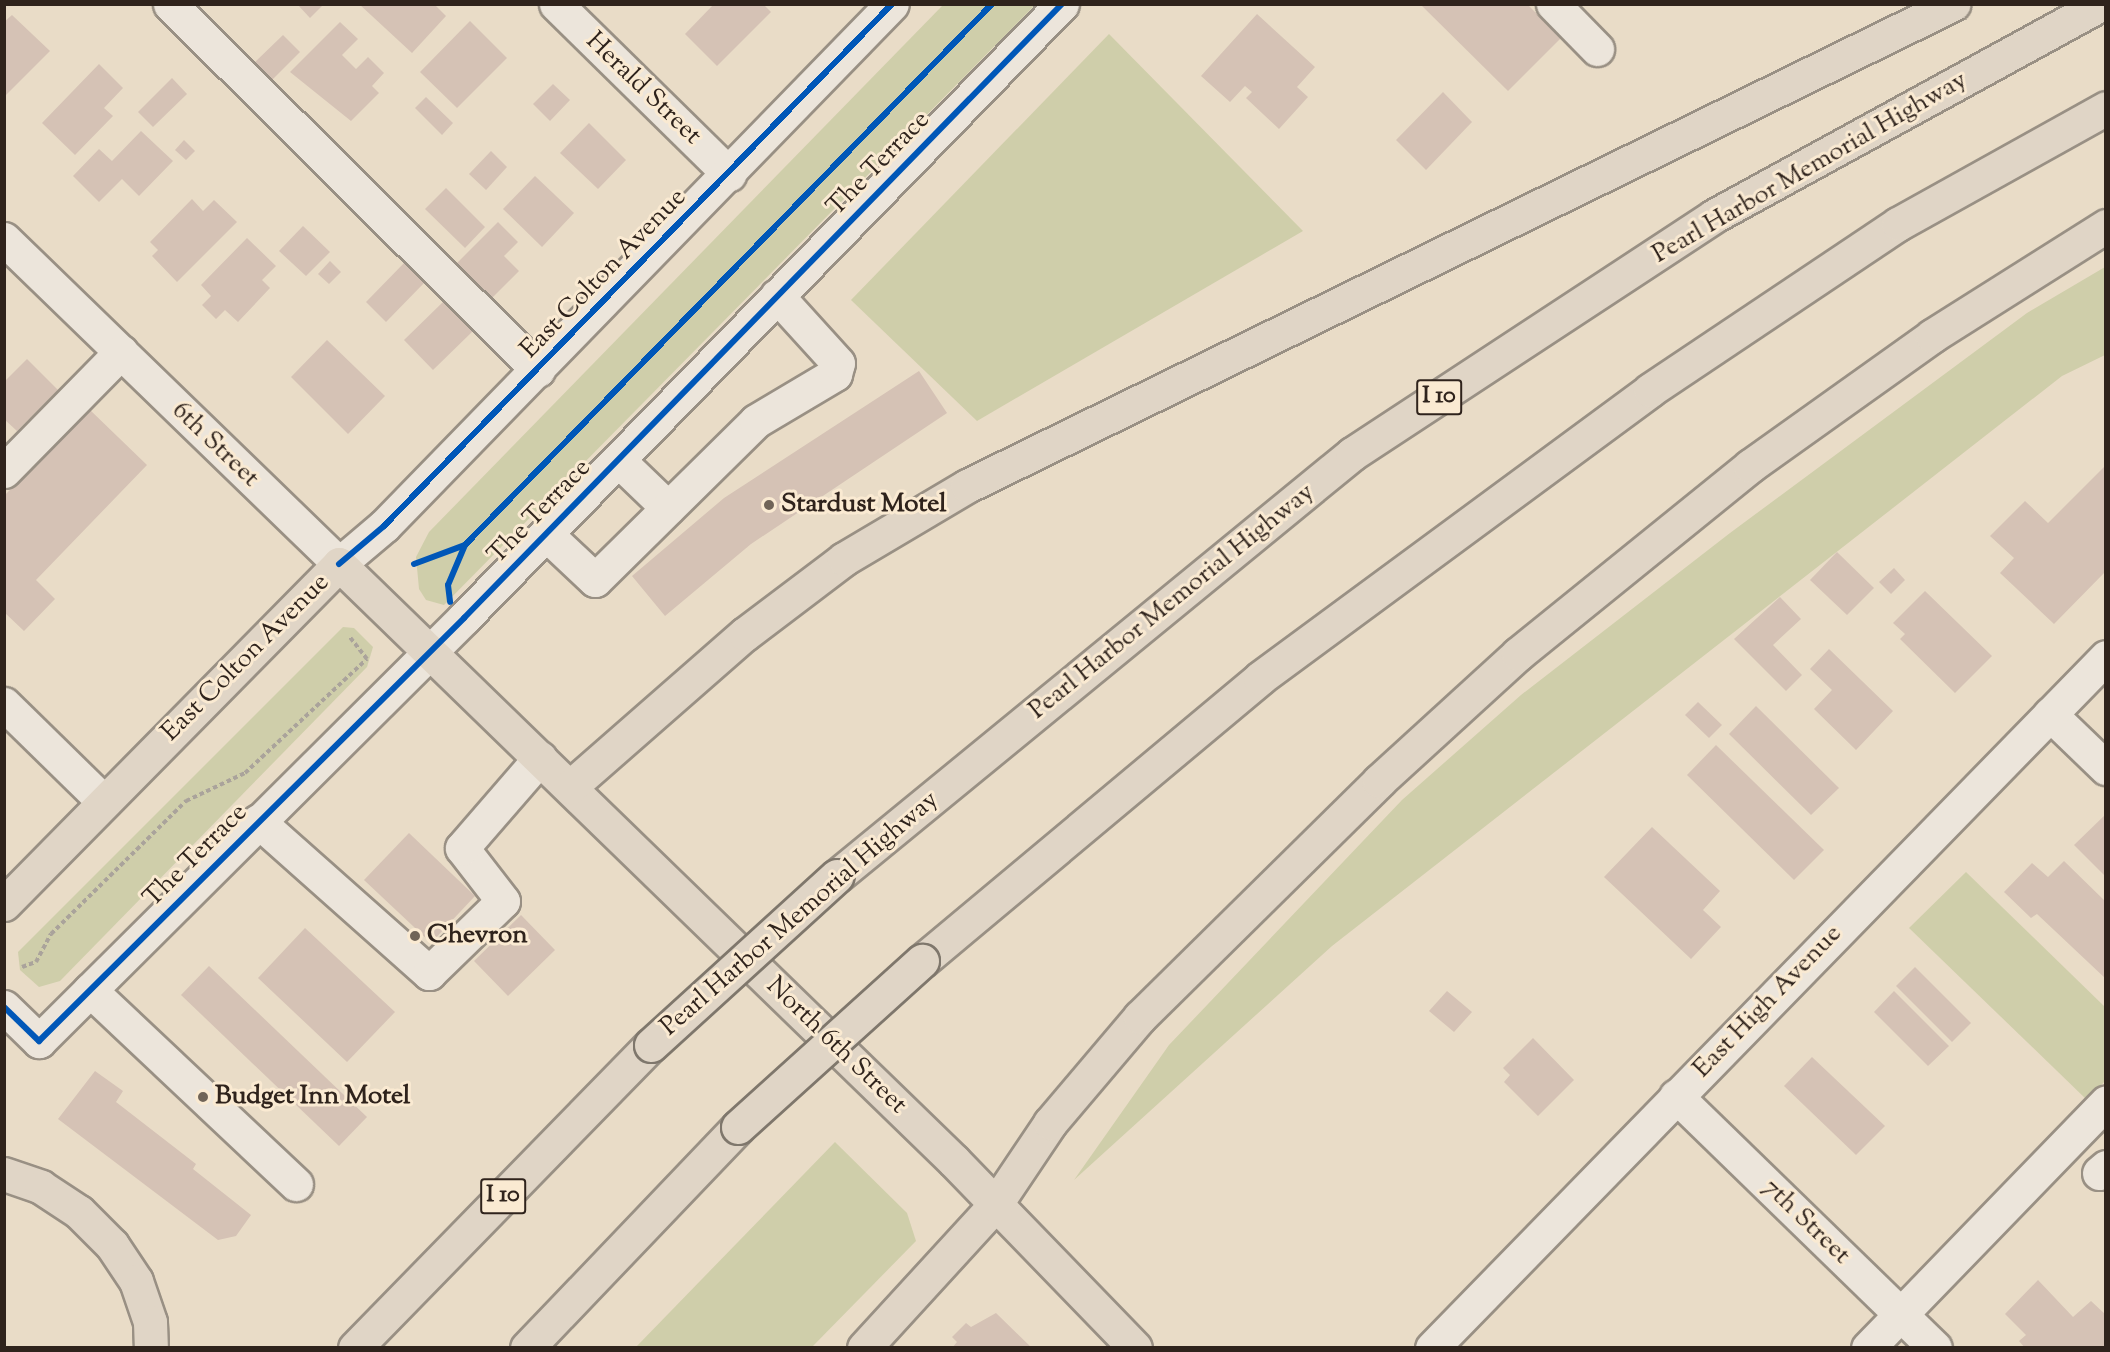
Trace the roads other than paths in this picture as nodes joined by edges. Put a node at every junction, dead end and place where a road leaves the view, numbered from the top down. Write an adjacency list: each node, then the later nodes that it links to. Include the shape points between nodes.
1 (170, 4): 15 (street)
2 (556, 4): 10 (street, Herald Street)
3 (892, 4): 10 (street, East Colton Avenue)
4 (1062, 4): 13 (street, The Terrace)
5 (1553, 4): 8 (street)
6 (1953, 4): 27 (main road, via 967,486 835,566 745,634)
7 (2101, 4): 40 (main road, Pearl Harbor Memorial Highway / I 10, bridge, via 1714,216 1352,454 837,876 651,1046)
8 (1598, 49)
9 (2106, 108): 41 (main road, bridge, via 1898,224 1650,390 1260,678 922,961 738,1127)
10 (729, 174): 15 (street, East Colton Avenue)
11 (2106, 226): 37 (main road, via 1932,336 1750,466 1518,654 1379,781 1140,1017 1050,1123)
12 (4, 239): 14 (street, 6th Street)
13 (777, 296): 16 (street, The Terrace); 18 (street, via 838,363 835,374 756,421)
14 (121, 352): 17 (street); 20 (street, 6th Street)
15 (538, 370): 20 (street, East Colton Avenue, via 384,526)
16 (618, 460): 18 (street); 19 (street, The Terrace)
17 (4, 471)
18 (668, 508): 19 (street, via 595,580)
19 (546, 534): 21 (street, The Terrace)
20 (339, 564): 21 (main road, 6th Street); 28 (main road, East Colton Avenue)
21 (429, 648): 25 (main road, North 6th Street); 29 (street, The Terrace)
22 (2106, 657): 24 (street, East High Avenue)
23 (4, 704): 28 (street)
24 (2050, 714): 26 (street); 33 (street, East High Avenue)
25 (540, 758): 27 (main road, North 6th Street); 29 (street, via 462,848 503,901 429,973)
26 (2106, 768)
27 (570, 787): 37 (main road, North 6th Street)
28 (104, 802): 30 (main road, East Colton Avenue)
29 (258, 821): 31 (street, The Terrace)
30 (4, 904)
31 (90, 990): 32 (street, The Terrace, via 39,1041); 36 (street)
32 (4, 1008)
33 (1676, 1096): 38 (street, 7th Street); 44 (street, East High Avenue)
34 (2106, 1102): 38 (street)
35 (4, 1174): 39 (main road, via 40,1187 79,1212 112,1245 136,1281 150,1323)
36 (296, 1184)
37 (996, 1205): 42 (main road); 43 (main road, North 6th Street)
38 (1900, 1313): 45 (street); 46 (street, 7th Street)
39 (151, 1347)
40 (355, 1347)
41 (527, 1347)
42 (864, 1347)
43 (1135, 1347)
44 (1432, 1347)
45 (1868, 1347)
46 (1935, 1347)

